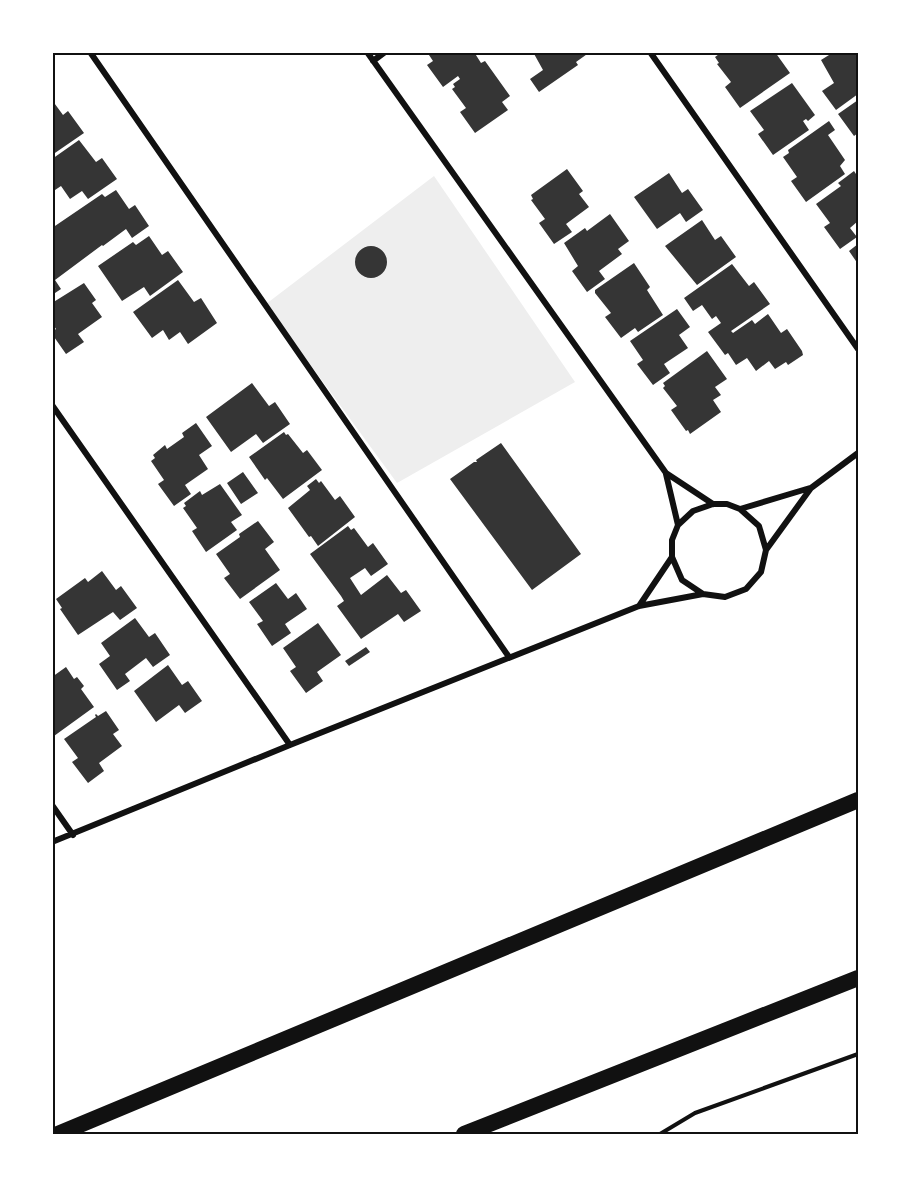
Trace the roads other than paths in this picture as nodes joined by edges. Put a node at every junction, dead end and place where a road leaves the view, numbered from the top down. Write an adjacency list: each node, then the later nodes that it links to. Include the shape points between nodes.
1 (90, 52): 18 (street)
2 (367, 52): 5 (street)
3 (385, 52): 5 (street)
4 (650, 52): 6 (street)
5 (373, 61): 9 (street)
6 (858, 349)
7 (52, 405): 19 (street)
8 (858, 453): 10 (street)
9 (666, 473): 11 (street); 13 (street)
10 (811, 488): 12 (street); 14 (street)
11 (713, 504): 12 (street); 13 (street, via 693,511)
12 (740, 509): 14 (street, via 759,526)
13 (678, 525): 15 (street, via 672,540)
14 (766, 550): 16 (street, via 761,572 746,589 726,597)
15 (672, 557): 16 (street, via 682,580); 17 (street)
16 (703, 594): 17 (street)
17 (639, 606): 18 (street)
18 (508, 657): 19 (street)
19 (290, 745): 22 (street)
20 (858, 800): 25 (highway)
21 (52, 805): 22 (street)
22 (73, 835): 23 (street)
23 (52, 843)
24 (858, 978): 26 (highway)
25 (58, 1134)
26 (464, 1134)

